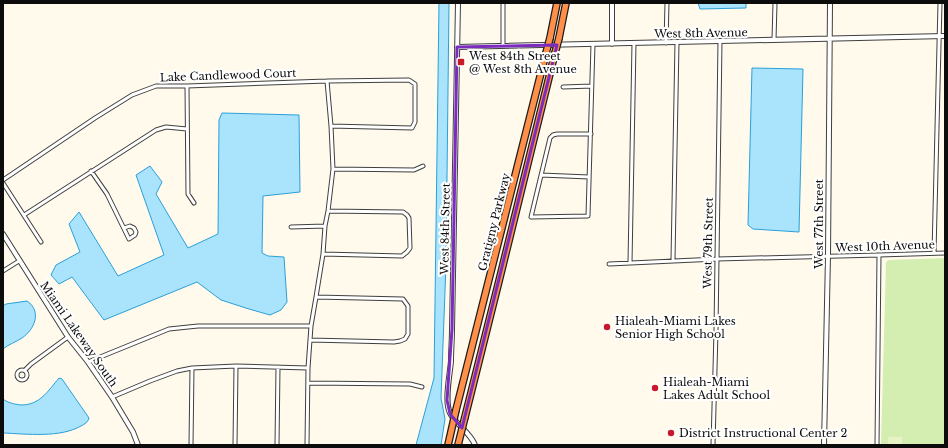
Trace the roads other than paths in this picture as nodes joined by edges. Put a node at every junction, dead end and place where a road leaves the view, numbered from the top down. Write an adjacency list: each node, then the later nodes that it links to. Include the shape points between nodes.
1 (458, 3): 21 (street, West 84th Street)
2 (503, 3): 20 (street)
3 (557, 3): 72 (highway, Gratigny Parkway, bridge)
4 (566, 3): 73 (highway, Gratigny Parkway, bridge)
5 (612, 3): 19 (street)
6 (667, 3): 15 (street)
7 (775, 3): 13 (street)
8 (830, 3): 12 (street, West 77th Street)
9 (940, 3): 10 (street)
10 (939, 36): 11 (street, West 8th Avenue); 12 (street, West 8th Avenue); 43 (street)
11 (945, 36)
12 (829, 39): 13 (street, West 8th Avenue); 46 (street, West 77th Street)
13 (774, 40): 14 (street, West 8th Avenue)
14 (720, 41): 16 (street, West 8th Avenue); 48 (street, West 79th Street)
15 (666, 42): 16 (street, West 8th Avenue); 17 (street, West 8th Avenue)
16 (677, 42): 49 (street)
17 (634, 43): 19 (street, West 8th Avenue); 51 (street)
18 (593, 44): 19 (street, West 8th Avenue); 20 (street, West 8th Avenue); 24 (street)
19 (612, 44)
20 (502, 46): 21 (street, West 8th Avenue)
21 (457, 47): 74 (street, West 84th Street, via 452,329 447,400 450,414)
22 (327, 81): 23 (street, Lake Candlewood Court); 26 (street); 26 (street, Lake Candlewood Court, via 409,80 415,84 415,122 412,128)
23 (187, 86): 27 (street); 34 (street, Lake Candlewood Court, via 156,86 132,96)
24 (592, 86): 25 (street); 28 (street)
25 (563, 87)
26 (331, 126): 30 (street)
27 (187, 129): 31 (street, via 166,127 156,130); 35 (street, via 188,194)
28 (591, 134): 32 (street, via 553,135 550,138); 33 (street)
29 (423, 166): 30 (street, via 414,170)
30 (333, 169): 36 (street)
31 (91, 171): 37 (street); 40 (street, via 108,194)
32 (541, 175): 33 (street); 33 (street, via 531,217 588,216)
33 (589, 177)
34 (3, 181): 37 (street)
35 (194, 203)
36 (328, 212): 38 (street); 45 (street, via 403,212 410,218 410,248 402,256)
37 (24, 215): 42 (street)
38 (325, 226): 39 (street); 45 (street)
39 (291, 227)
40 (124, 228): 40 (street, via 128,239 135,235 134,228)
41 (3, 234): 50 (street, Miami Lakeway South)
42 (41, 242)
43 (934, 253): 44 (street, West 10th Avenue); 47 (street, West 10th Avenue)
44 (945, 253)
45 (322, 254): 54 (street)
46 (828, 256): 47 (street, West 10th Avenue); 48 (street, West 10th Avenue); 76 (street, West 77th Street)
47 (879, 256): 77 (street)
48 (717, 259): 49 (street, West 10th Avenue); 75 (street, West 79th Street)
49 (673, 260): 51 (street, West 10th Avenue)
50 (19, 261): 53 (street); 56 (street, Miami Lakeway South)
51 (630, 263): 52 (street, West 10th Avenue)
52 (610, 264)
53 (3, 271)
54 (316, 297): 55 (street); 57 (street, via 403,299 408,306 408,334 405,339 394,342)
55 (311, 326): 57 (street); 58 (street, via 198,326 170,329)
56 (68, 337): 58 (street, Miami Lakeway South); 63 (street)
57 (310, 340): 62 (street)
58 (88, 362): 66 (street, Miami Lakeway South)
59 (236, 366): 60 (street); 61 (street); 69 (street)
60 (278, 367): 62 (street); 70 (street)
61 (192, 368): 66 (street, via 177,371); 68 (street)
62 (308, 368): 64 (street)
63 (25, 370)
64 (308, 383): 65 (street, via 410,384); 71 (street)
65 (422, 387)
66 (112, 397): 67 (street, Miami Lakeway South)
67 (138, 445)
68 (192, 445)
69 (235, 445)
70 (277, 445)
71 (307, 445)
72 (448, 445)
73 (458, 445)
74 (475, 445)
75 (713, 445)
76 (824, 445)
77 (877, 445)

